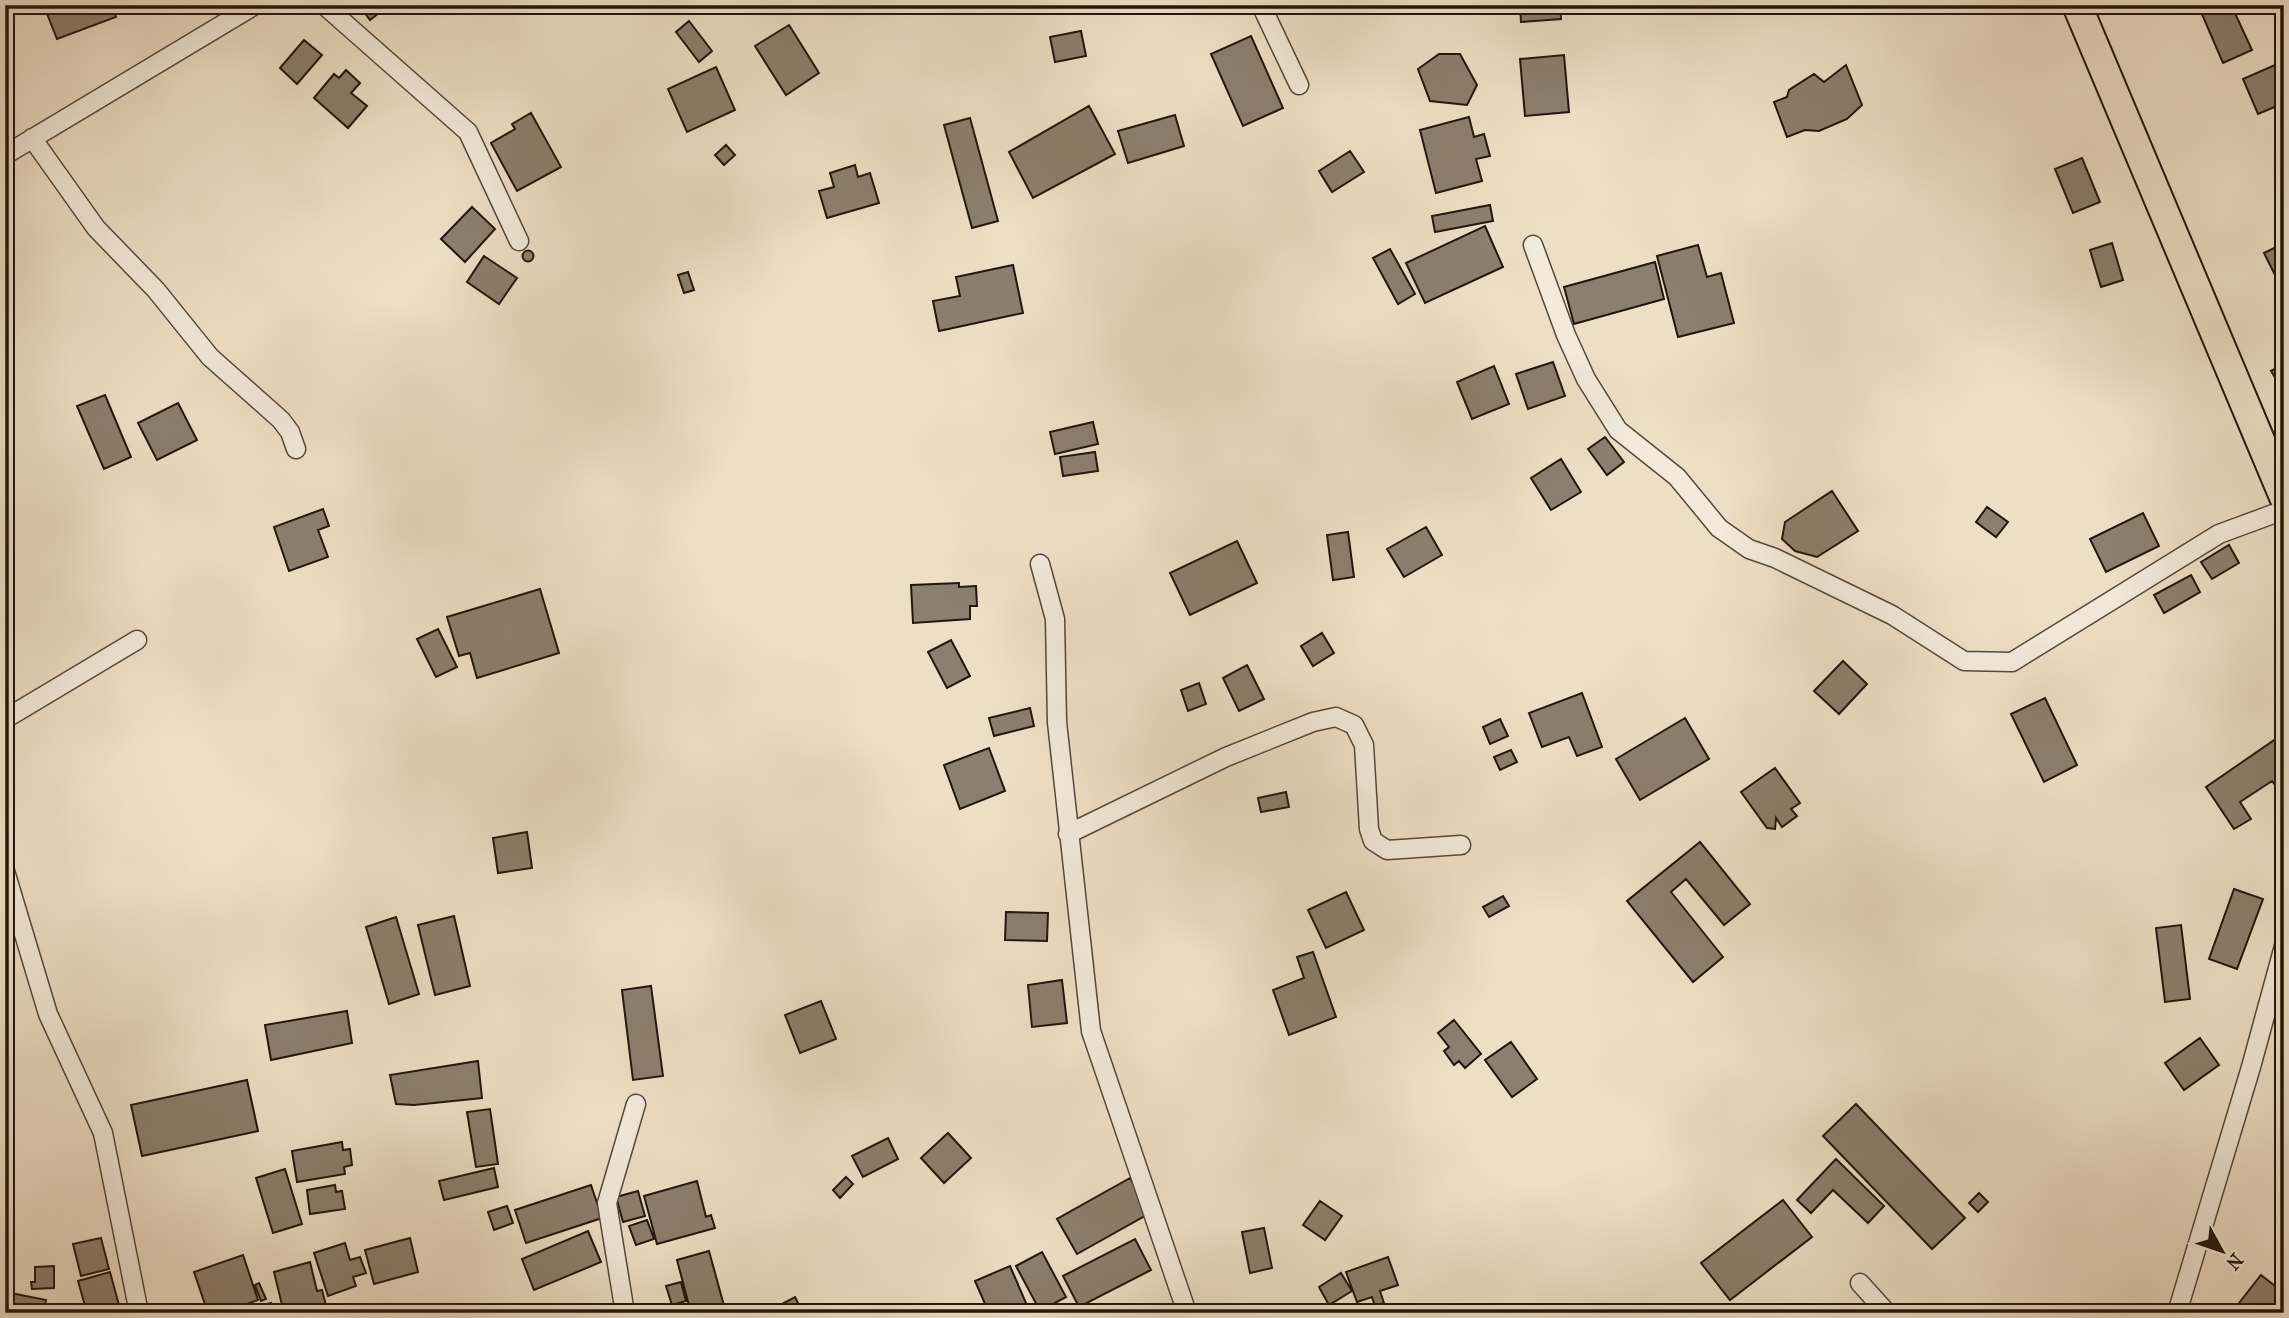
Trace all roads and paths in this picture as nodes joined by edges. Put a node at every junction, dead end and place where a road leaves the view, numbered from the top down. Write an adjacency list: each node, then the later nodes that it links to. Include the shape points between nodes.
1 (255, 5): 6 (street)
2 (324, 5): 8 (street, via 468,132)
3 (1261, 5): 5 (street)
4 (2077, 5): 11 (main road)
5 (1299, 85)
6 (32, 138): 7 (street); 10 (street, via 96,228 156,290 210,357 281,420)
7 (5, 155)
8 (519, 241)
9 (1533, 245): 12 (street, via 1566,335 1618,430 1677,477 1719,528 1749,549 1892,615 1964,661 2012,662 2220,534)
10 (296, 449)
11 (2284, 497)
12 (2284, 510)
13 (1040, 564): 16 (street, via 1055,619 1057,722)
14 (137, 640): 15 (street)
15 (5, 719)
16 (1068, 834): 17 (street, via 1226,757 1336,717 1354,725 1364,744 1368,829 1373,841 1387,850); 24 (street, via 1091,1031)
17 (1461, 845)
18 (5, 871): 22 (street, via 47,1014 103,1133)
19 (2284, 946): 26 (street)
20 (636, 1104): 23 (street, via 607,1202)
21 (1860, 1283): 25 (street)
22 (139, 1313)
23 (625, 1313)
24 (1187, 1313)
25 (1887, 1313)
26 (2177, 1313)

